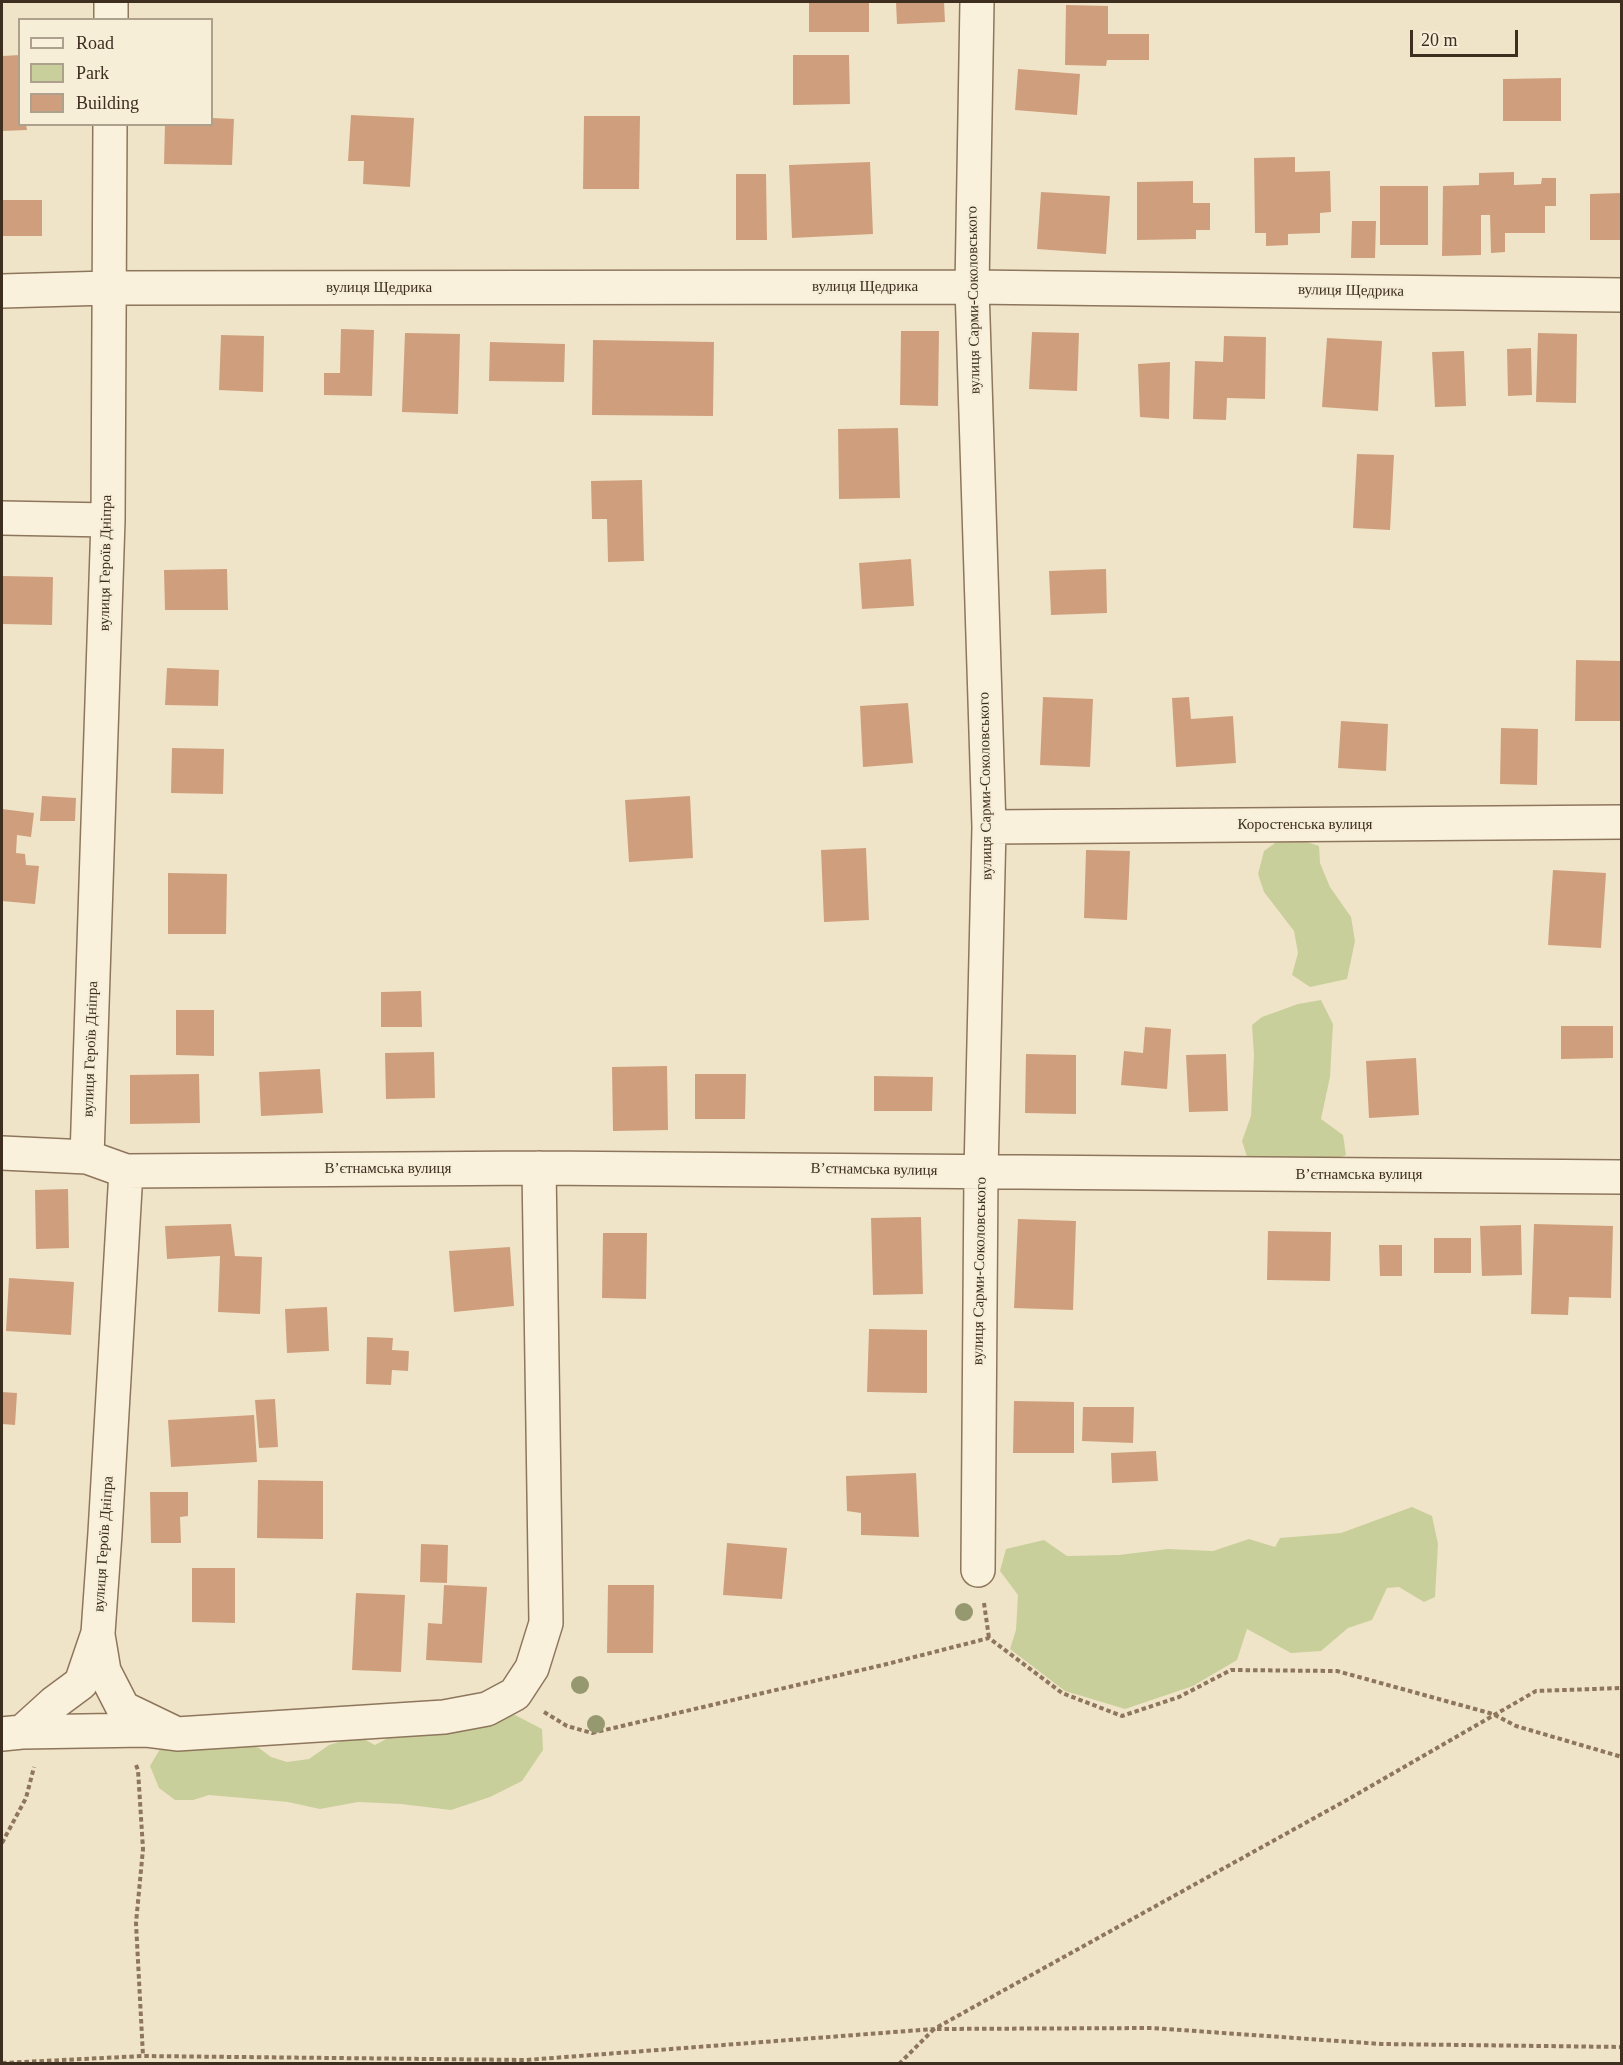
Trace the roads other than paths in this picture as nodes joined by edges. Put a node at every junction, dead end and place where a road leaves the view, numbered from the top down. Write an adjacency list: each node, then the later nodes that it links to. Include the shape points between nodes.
1 (111, 2): 3 (street)
2 (977, 2): 5 (street, вулиця Сарми-Соколовського)
3 (111, 18)
4 (110, 126): 6 (street, вулиця Героїв Дніпра)
5 (972, 286): 6 (street, вулиця Щедрика); 8 (street, вулиця Щедрика); 12 (street, вулиця Сарми-Соколовського)
6 (108, 288): 7 (street); 10 (street, вулиця Героїв Дніпра)
7 (2, 291)
8 (1622, 295)
9 (2, 518): 10 (street)
10 (108, 520): 14 (street, вулиця Героїв Дніпра)
11 (1622, 822): 12 (street, Коростенська вулиця)
12 (989, 827): 17 (street, вулиця Сарми-Соколовського)
13 (2, 1153): 14 (street)
14 (87, 1157): 16 (street)
15 (539, 1168): 16 (street, Вʼєтнамська вулиця); 17 (street, Вʼєтнамська вулиця); 22 (street, via 546,1623 532,1668 515,1694 487,1709 444,1717)
16 (126, 1171): 20 (street, вулиця Героїв Дніпра)
17 (981, 1172): 18 (street, Вʼєтнамська вулиця); 19 (street, вулиця Сарми-Соколовського)
18 (1622, 1177)
19 (978, 1570)
20 (98, 1633): 21 (street, вулиця Героїв Дніпра, via 81,1683); 22 (street, via 104,1671 123,1708)
21 (22, 1732): 22 (street, via 145,1730)
22 (177, 1734)

